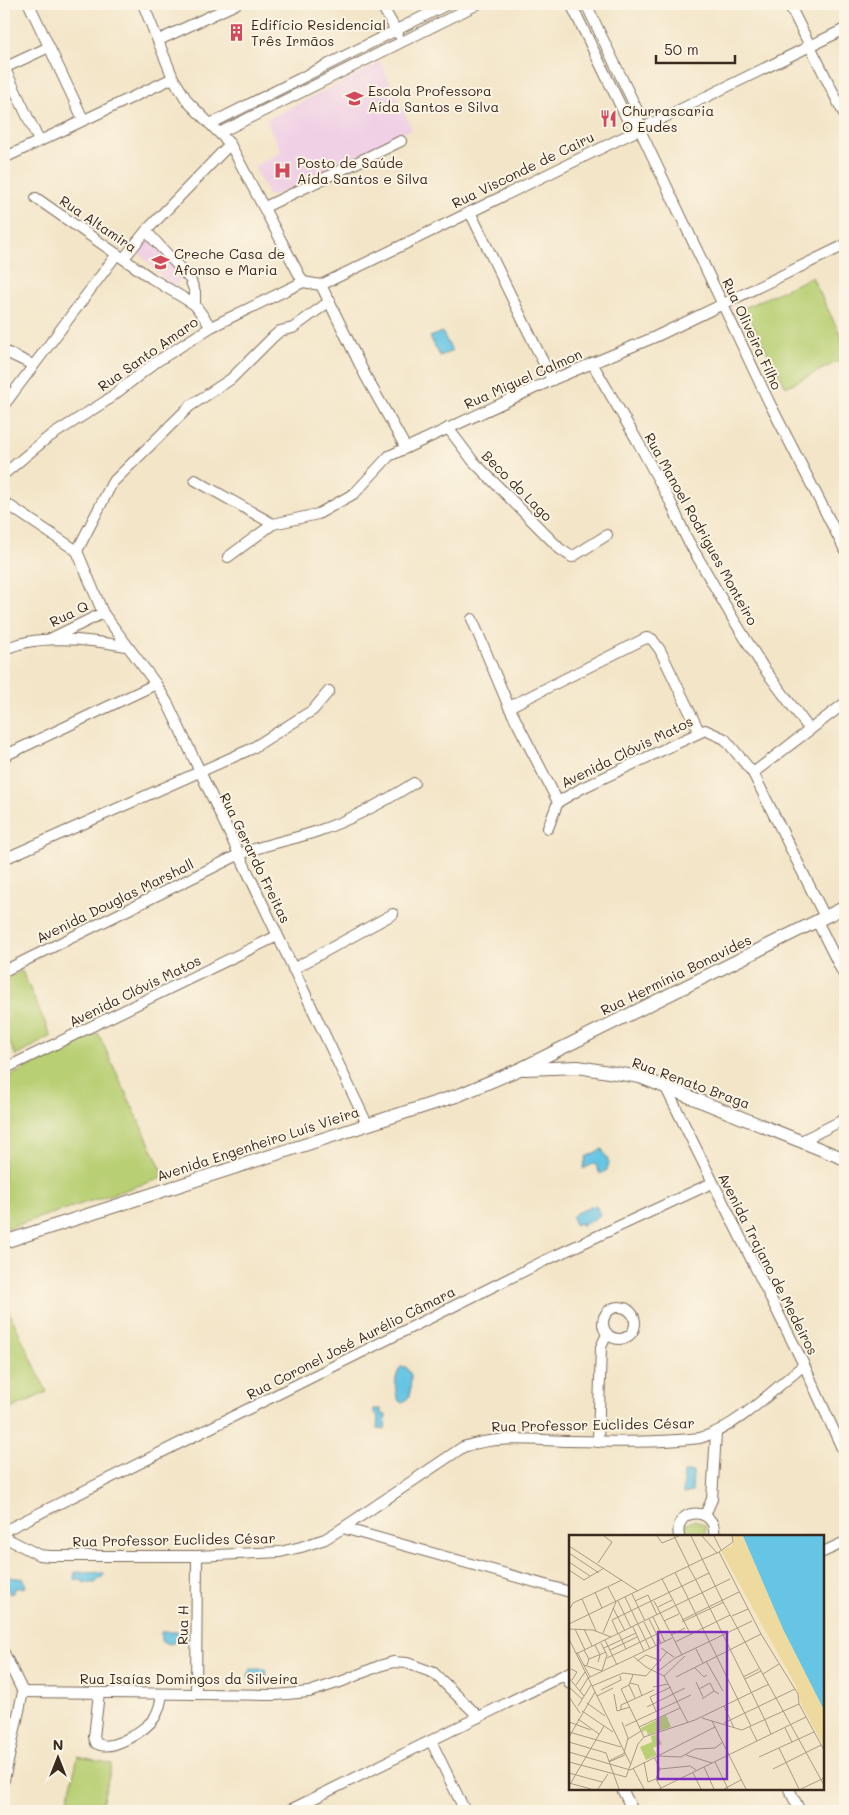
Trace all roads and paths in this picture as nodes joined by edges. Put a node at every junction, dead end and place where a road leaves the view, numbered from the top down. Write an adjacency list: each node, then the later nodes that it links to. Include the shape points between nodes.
1 (29, 4): 19 (street)
2 (143, 4): 15 (street)
3 (236, 4): 15 (street)
4 (380, 4): 13 (street)
5 (448, 4): 10 (street)
6 (571, 4): 17 (street, Rua Oliveira Filho)
7 (586, 4): 14 (street, Rua Oliveira Filho)
8 (789, 4): 18 (street)
9 (473, 5): 11 (street)
10 (420, 17): 11 (street); 13 (street)
11 (426, 29): 16 (street)
12 (845, 29): 18 (street, Rua Visconde de Cairu)
13 (394, 30): 16 (street); 24 (street)
14 (602, 39): 17 (street); 25 (street, Rua Oliveira Filho, via 638,112)
15 (159, 40): 21 (street)
16 (403, 40): 26 (street)
17 (591, 44): 25 (street, Rua Oliveira Filho, via 628,119)
18 (810, 46): 22 (street); 25 (street, Rua Visconde de Cairu)
19 (49, 47): 20 (street); 23 (street)
20 (4, 68): 27 (street)
21 (173, 78): 23 (street); 24 (street, via 188,102)
22 (845, 116)
23 (83, 119): 27 (street)
24 (210, 124): 26 (street)
25 (639, 128): 33 (street, Rua Visconde de Cairu); 41 (street, Rua Oliveira Filho)
26 (221, 132): 29 (street)
27 (39, 141): 30 (street)
28 (401, 141): 32 (street)
29 (230, 144): 32 (street); 34 (street)
30 (4, 158)
31 (36, 198): 36 (street, Rua Altamira)
32 (265, 207): 37 (street)
33 (470, 212): 38 (street, Rua Visconde de Cairu); 46 (street)
34 (146, 231): 36 (street); 40 (street, via 190,279)
35 (845, 245): 41 (street, Rua Miguel Calmon)
36 (121, 256): 40 (street, Rua Altamira); 45 (street)
37 (303, 282): 38 (street); 42 (street, Rua Santo Amaro)
38 (321, 285): 39 (street)
39 (330, 301): 49 (street, via 365,375); 56 (street, via 293,328 280,331 231,379 190,406 144,450 107,489)
40 (195, 305): 42 (street)
41 (722, 305): 44 (street, Rua Miguel Calmon); 55 (street, Rua Oliveira Filho)
42 (211, 327): 50 (street, Rua Santo Amaro, via 156,362)
43 (4, 351): 45 (street)
44 (592, 363): 46 (street, Rua Miguel Calmon); 67 (street, Rua Manoel Rodrigues Monteiro, via 732,617 763,667)
45 (32, 366): 47 (street)
46 (552, 380): 48 (street, Rua Miguel Calmon)
47 (4, 404)
48 (448, 428): 49 (street, Rua Miguel Calmon); 54 (street, Beco do Lago, via 473,462 560,549 572,557)
49 (406, 448): 53 (street, Rua Miguel Calmon, via 389,456 354,493 324,511)
50 (5, 471)
51 (195, 480): 53 (street)
52 (4, 502): 56 (street)
53 (272, 524): 57 (street, Rua Miguel Calmon)
54 (608, 535)
55 (845, 550)
56 (77, 551): 58 (street, Rua Gerardo Freitas)
57 (228, 556)
58 (103, 613): 60 (street, Rua Q); 61 (street, Rua Gerardo Freitas)
59 (472, 619): 66 (street)
60 (47, 640): 61 (street); 62 (street, via 25,641)
61 (126, 646): 63 (street, Rua Gerardo Freitas)
62 (4, 650)
63 (156, 684): 69 (street); 71 (street, Rua Gerardo Freitas, via 172,711)
64 (330, 691): 71 (street, via 298,721)
65 (845, 703): 67 (street)
66 (509, 707): 68 (street, via 639,640 652,639); 73 (street)
67 (810, 730): 70 (street)
68 (699, 731): 70 (street, Avenida Clóvis Matos, via 705,730 725,739); 73 (street, Avenida Clóvis Matos)
69 (4, 756)
70 (753, 773): 79 (street)
71 (200, 774): 75 (street, Rua Gerardo Freitas); 76 (street)
72 (414, 783): 75 (street, Avenida Douglas Marshall, via 364,812 320,831 262,845)
73 (558, 802): 74 (street, Avenida Clóvis Matos)
74 (548, 828)
75 (238, 855): 80 (street, Rua Gerardo Freitas); 82 (street, Avenida Douglas Marshall)
76 (4, 859)
77 (845, 907): 79 (main road, Rua Hermínia Bonavides)
78 (393, 914): 81 (street)
79 (821, 919): 83 (street); 85 (main road, Rua Hermínia Bonavides)
80 (277, 936): 81 (street, Rua Gerardo Freitas); 84 (street, Avenida Clóvis Matos)
81 (293, 968): 88 (street, Rua Gerardo Freitas)
82 (4, 971)
83 (845, 978)
84 (4, 1069)
85 (520, 1069): 86 (main road, Rua Renato Braga, via 578,1067 612,1071); 88 (main road, Avenida Engenheiro Luís Vieira, via 459,1095)
86 (665, 1086): 89 (main road, Rua Renato Braga); 91 (street, Avenida Trajano de Medeiros)
87 (845, 1119): 89 (street)
88 (367, 1124): 92 (main road, Avenida Engenheiro Luís Vieira)
89 (802, 1141): 90 (main road, Rua Renato Braga)
90 (845, 1159)
91 (712, 1183): 94 (street, Avenida Trajano de Medeiros); 100 (street, Rua Coronel José Aurélio Câmara, via 544,1262)
92 (4, 1242)
93 (607, 1334): 96 (street, via 601,1347)
94 (804, 1366): 95 (street, Rua Professor Euclides César); 97 (street, Avenida Trajano de Medeiros)
95 (716, 1433): 96 (street, Rua Professor Euclides César, via 683,1440); 98 (street, via 712,1499)
96 (598, 1442): 99 (street, Rua Professor Euclides César, via 479,1441 462,1447)
97 (845, 1455)
98 (705, 1515): 101 (street, via 694,1513 683,1518); 102 (street, via 713,1524)
99 (343, 1528): 106 (street, Rua Professor Euclides César, via 325,1538 280,1552); 107 (street)
100 (4, 1531)
101 (679, 1535)
102 (714, 1535)
103 (4, 1538): 106 (street, Rua Professor Euclides César, via 44,1556)
104 (845, 1542): 105 (street)
105 (824, 1552)
106 (197, 1556): 113 (street, Rua H)
107 (569, 1592)
108 (4, 1653): 110 (street)
109 (569, 1677): 114 (street)
110 (23, 1692): 111 (street, Rua Isaías Domingos da Silveira); 116 (street)
111 (99, 1693): 112 (street, Rua Isaías Domingos da Silveira); 112 (street, via 94,1740 104,1746 115,1745 143,1730 156,1716)
112 (162, 1694): 113 (street, Rua Isaías Domingos da Silveira)
113 (196, 1694): 114 (street, Rua Isaías Domingos da Silveira, via 309,1692 378,1666 407,1663 434,1673)
114 (479, 1717): 115 (street)
115 (431, 1741): 119 (street); 120 (street)
116 (4, 1780)
117 (622, 1790): 121 (street)
118 (790, 1790): 122 (street)
119 (294, 1810)
120 (465, 1811)
121 (633, 1811)
122 (800, 1811)

